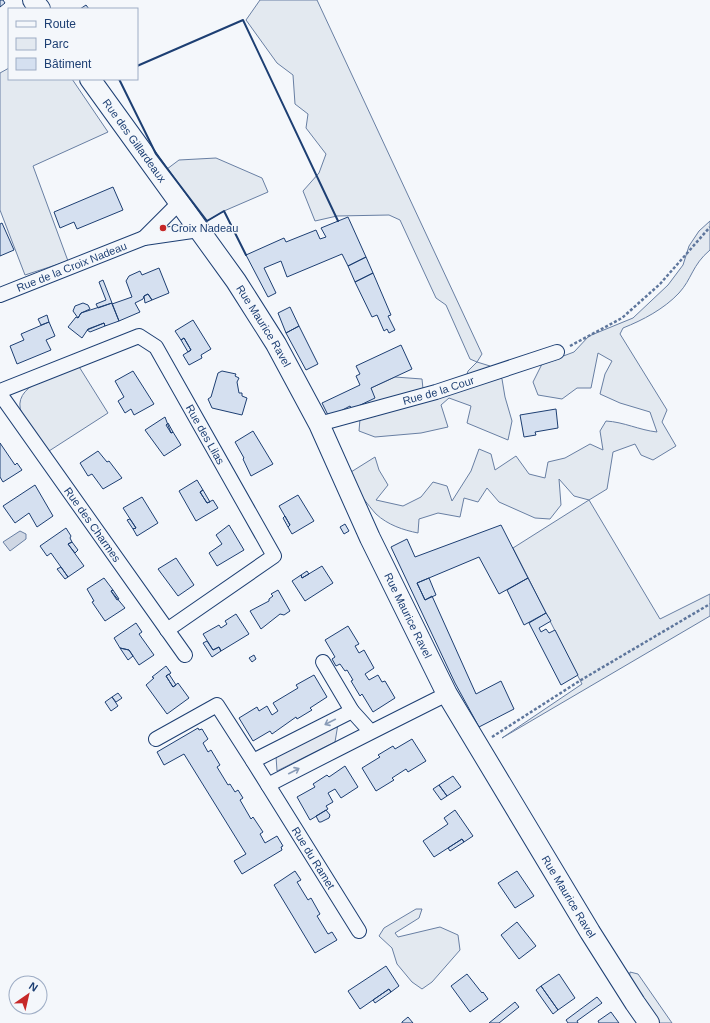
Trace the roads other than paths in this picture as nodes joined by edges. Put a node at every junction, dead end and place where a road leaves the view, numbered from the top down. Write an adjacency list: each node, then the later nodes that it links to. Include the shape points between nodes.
1 (33, 0): 2 (street)
2 (39, 8)
3 (91, 80): 4 (street, Rue des Gillardeaux)
4 (179, 203): 5 (street, Rue Maurice Ravel); 6 (street)
5 (198, 230): 6 (street); 11 (street, Rue Maurice Ravel, via 236,281 276,344)
6 (144, 238): 7 (street, Rue de la Croix Nadeau)
7 (0, 295)
8 (557, 352): 11 (street, Rue de la Cour, via 436,392)
9 (0, 391): 12 (street, Rue des Lilas, via 139,336 156,347 274,556)
10 (0, 394): 12 (street, Rue des Charmes)
11 (319, 424): 15 (street, Rue Maurice Ravel, via 370,538)
12 (167, 630): 13 (street, Rue des Charmes)
13 (185, 655)
14 (323, 662): 16 (street)
15 (447, 694): 17 (street); 22 (street, Rue Maurice Ravel, via 590,932)
16 (352, 711): 17 (street); 19 (street, one-way to 19)
17 (371, 732): 20 (street, one-way to 17)
18 (156, 739): 19 (street, Rue du Ramet, via 217,705)
19 (253, 761): 20 (street, Rue du Ramet)
20 (268, 785): 21 (street, Rue du Ramet)
21 (360, 931)
22 (649, 1023)

